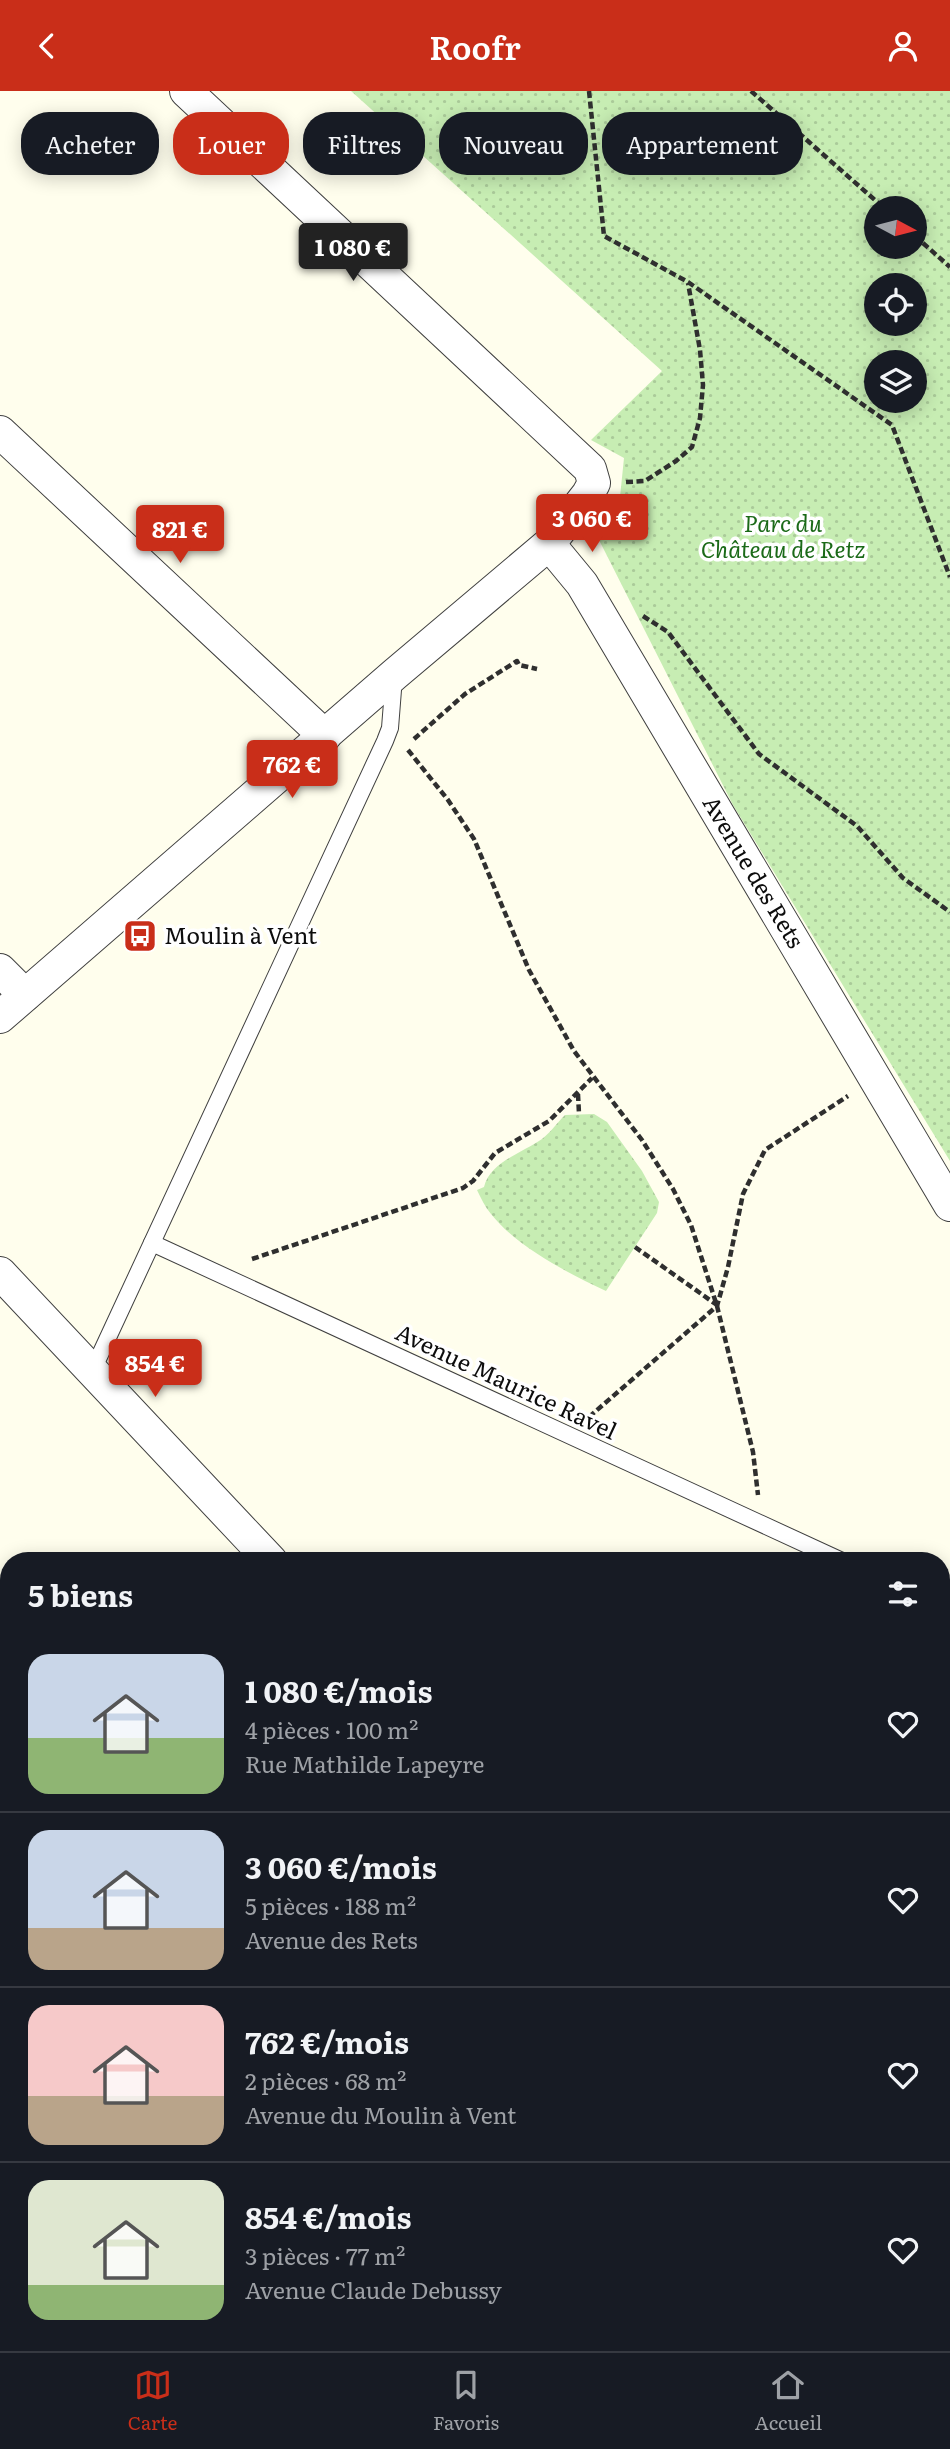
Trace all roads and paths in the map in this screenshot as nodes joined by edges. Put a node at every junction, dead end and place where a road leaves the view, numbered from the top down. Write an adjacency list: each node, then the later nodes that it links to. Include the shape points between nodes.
1 (186, 91): 9 (street, via 590,469)
2 (589, 91): 7 (path, via 604,236)
3 (751, 91): 4 (path)
4 (870, 196)
5 (928, 248): 6 (path)
6 (950, 267)
7 (688, 282): 9 (path, via 703,385 692,447 645,481); 11 (path, via 892,425)
8 (0, 432): 15 (street)
9 (594, 483): 10 (street)
10 (548, 544): 14 (street); 21 (street, Avenue des Rets, via 586,590)
11 (950, 577)
12 (633, 610): 16 (path, via 668,632 759,754 857,826 903,878)
13 (537, 669): 20 (path, via 517,661 494,674 406,747 474,839 529,970)
14 (395, 674): 15 (street); 27 (lane, via 385,741)
15 (326, 736): 18 (street)
16 (950, 912)
17 (0, 970): 18 (street)
18 (24, 995): 19 (street)
19 (0, 1017)
20 (592, 1078): 22 (path); 31 (path, via 642,1140 673,1189 691,1225)
21 (875, 1080): 26 (street, Avenue des Rets); 31 (path, via 765,1150 743,1194)
22 (578, 1093): 23 (path); 24 (path, via 549,1121 495,1153)
23 (579, 1114)
24 (473, 1181): 25 (path); 29 (path)
25 (480, 1188)
26 (950, 1205)
27 (152, 1243): 29 (lane, Avenue Maurice Ravel); 32 (lane)
28 (635, 1247): 31 (path)
29 (214, 1271): 33 (lane, Avenue Maurice Ravel)
30 (0, 1273): 32 (street)
31 (717, 1306): 33 (path); 34 (path, via 753,1452)
32 (92, 1371): 35 (street)
33 (568, 1436): 34 (lane, Avenue Maurice Ravel)
34 (760, 1523): 36 (lane, Avenue Maurice Ravel)
35 (263, 1552)
36 (823, 1552)

